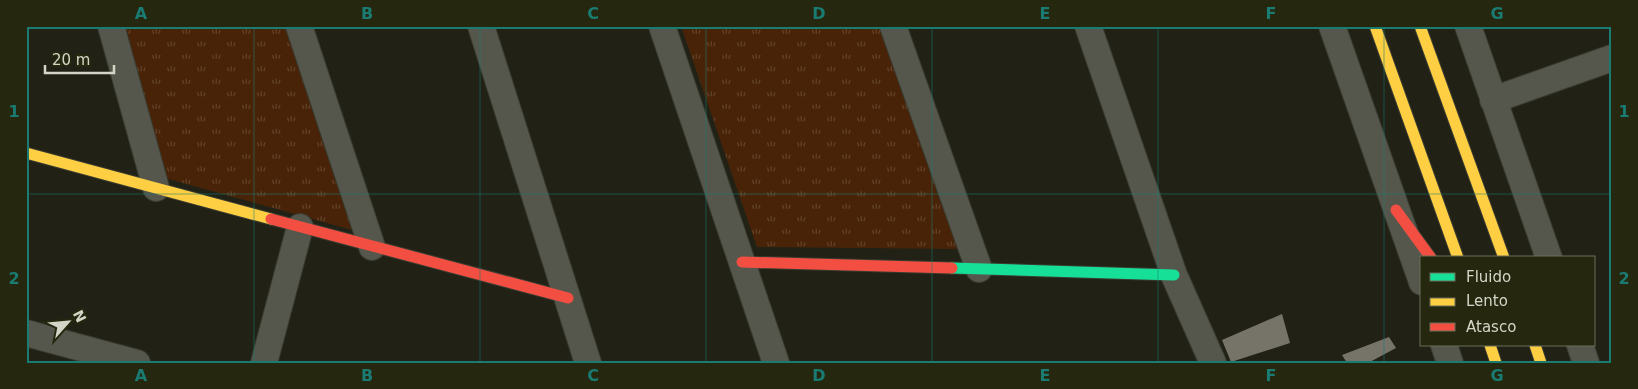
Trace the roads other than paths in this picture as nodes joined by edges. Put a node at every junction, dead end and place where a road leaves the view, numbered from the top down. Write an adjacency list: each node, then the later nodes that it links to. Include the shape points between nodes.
1 (111, 26): 14 (street)
2 (299, 26): 18 (street)
3 (481, 26): 28 (street)
4 (662, 26): 24 (street)
5 (893, 26): 25 (street)
6 (1088, 26): 26 (street)
7 (1332, 26): 15 (street)
8 (1375, 26): 20 (street)
9 (1420, 26): 17 (street)
10 (1468, 26): 12 (street)
11 (1612, 58): 12 (street)
12 (1493, 100): 23 (street)
13 (26, 153): 14 (street)
14 (156, 188): 16 (street)
15 (1396, 210): 19 (street); 27 (street)
16 (300, 227): 18 (street); 35 (street)
17 (1496, 236): 21 (street); 22 (street)
18 (372, 247): 28 (street)
19 (1430, 256)
20 (1457, 256)
21 (1503, 256)
22 (1515, 256)
23 (1548, 256)
24 (742, 262): 25 (street); 37 (street)
25 (978, 269): 26 (street)
26 (1174, 275): 38 (street)
27 (1420, 276)
28 (568, 298): 36 (street)
29 (26, 333): 34 (street)
30 (1444, 346): 39 (street)
31 (1490, 346): 40 (street)
32 (1535, 346): 41 (street)
33 (1580, 346): 42 (street)
34 (137, 363)
35 (264, 363)
36 (588, 363)
37 (776, 363)
38 (1213, 363)
39 (1450, 363)
40 (1496, 363)
41 (1541, 363)
42 (1586, 363)

